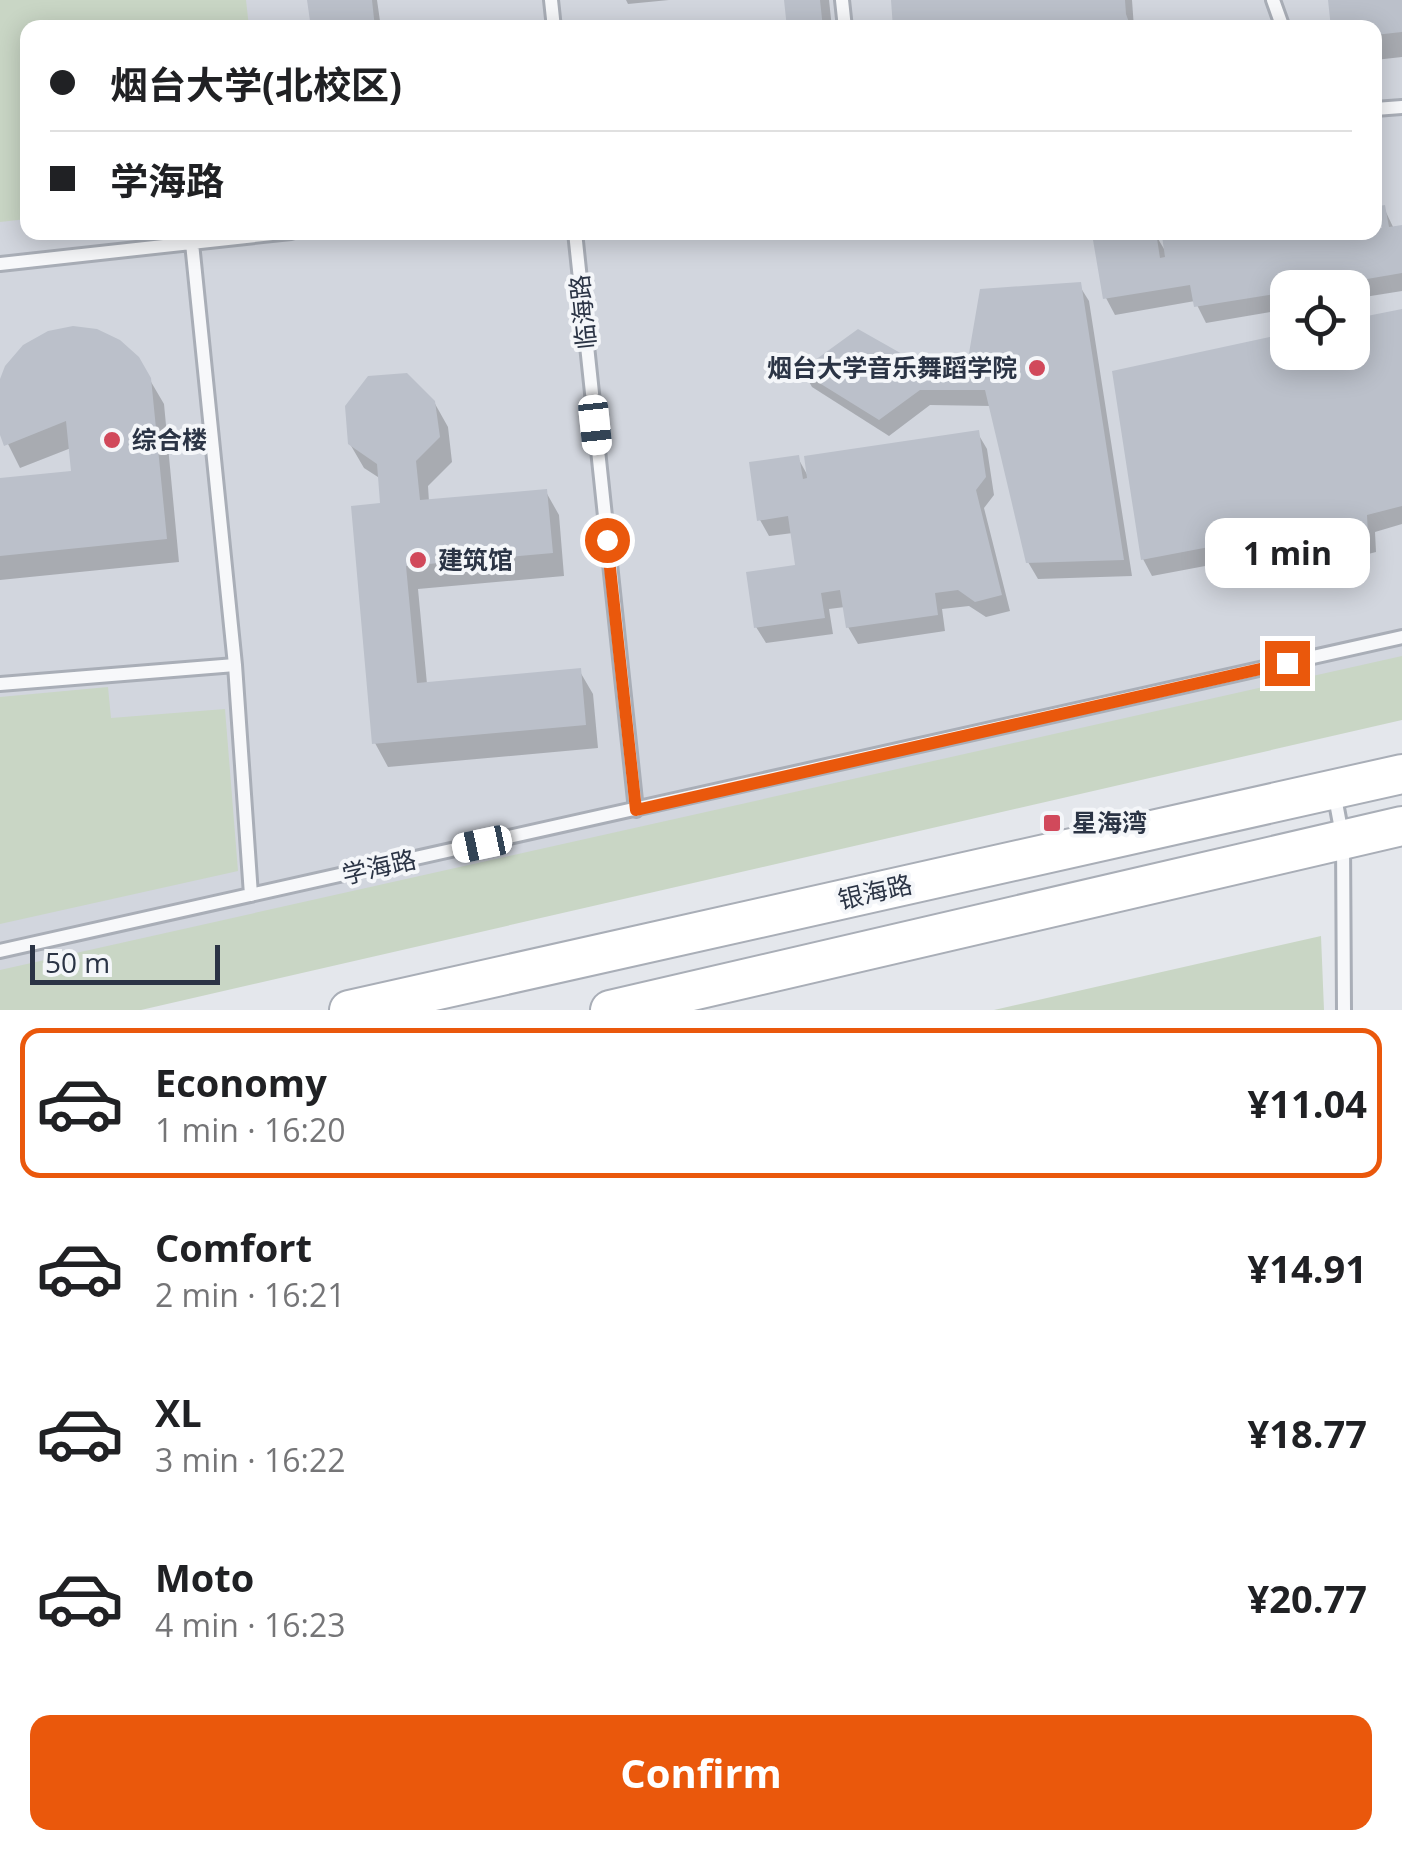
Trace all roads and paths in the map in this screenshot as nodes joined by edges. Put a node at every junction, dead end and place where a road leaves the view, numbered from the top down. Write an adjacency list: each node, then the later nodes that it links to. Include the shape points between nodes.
1 (219, 240): 3 (lane)
2 (576, 240): 10 (lane, 临海路)
3 (192, 243): 4 (lane); 6 (lane)
4 (0, 264)
5 (1402, 637): 10 (lane, 学海路)
6 (234, 665): 7 (lane); 13 (lane)
7 (0, 684)
8 (1402, 774): 9 (main road, 银海路)
9 (1333, 790): 12 (lane); 15 (main road, 银海路)
10 (636, 810): 13 (lane, 学海路)
11 (1402, 826): 12 (main road)
12 (1343, 840): 16 (main road); 17 (lane)
13 (251, 895): 14 (lane, 学海路)
14 (0, 951)
15 (349, 1010)
16 (610, 1010)
17 (1344, 1010)

